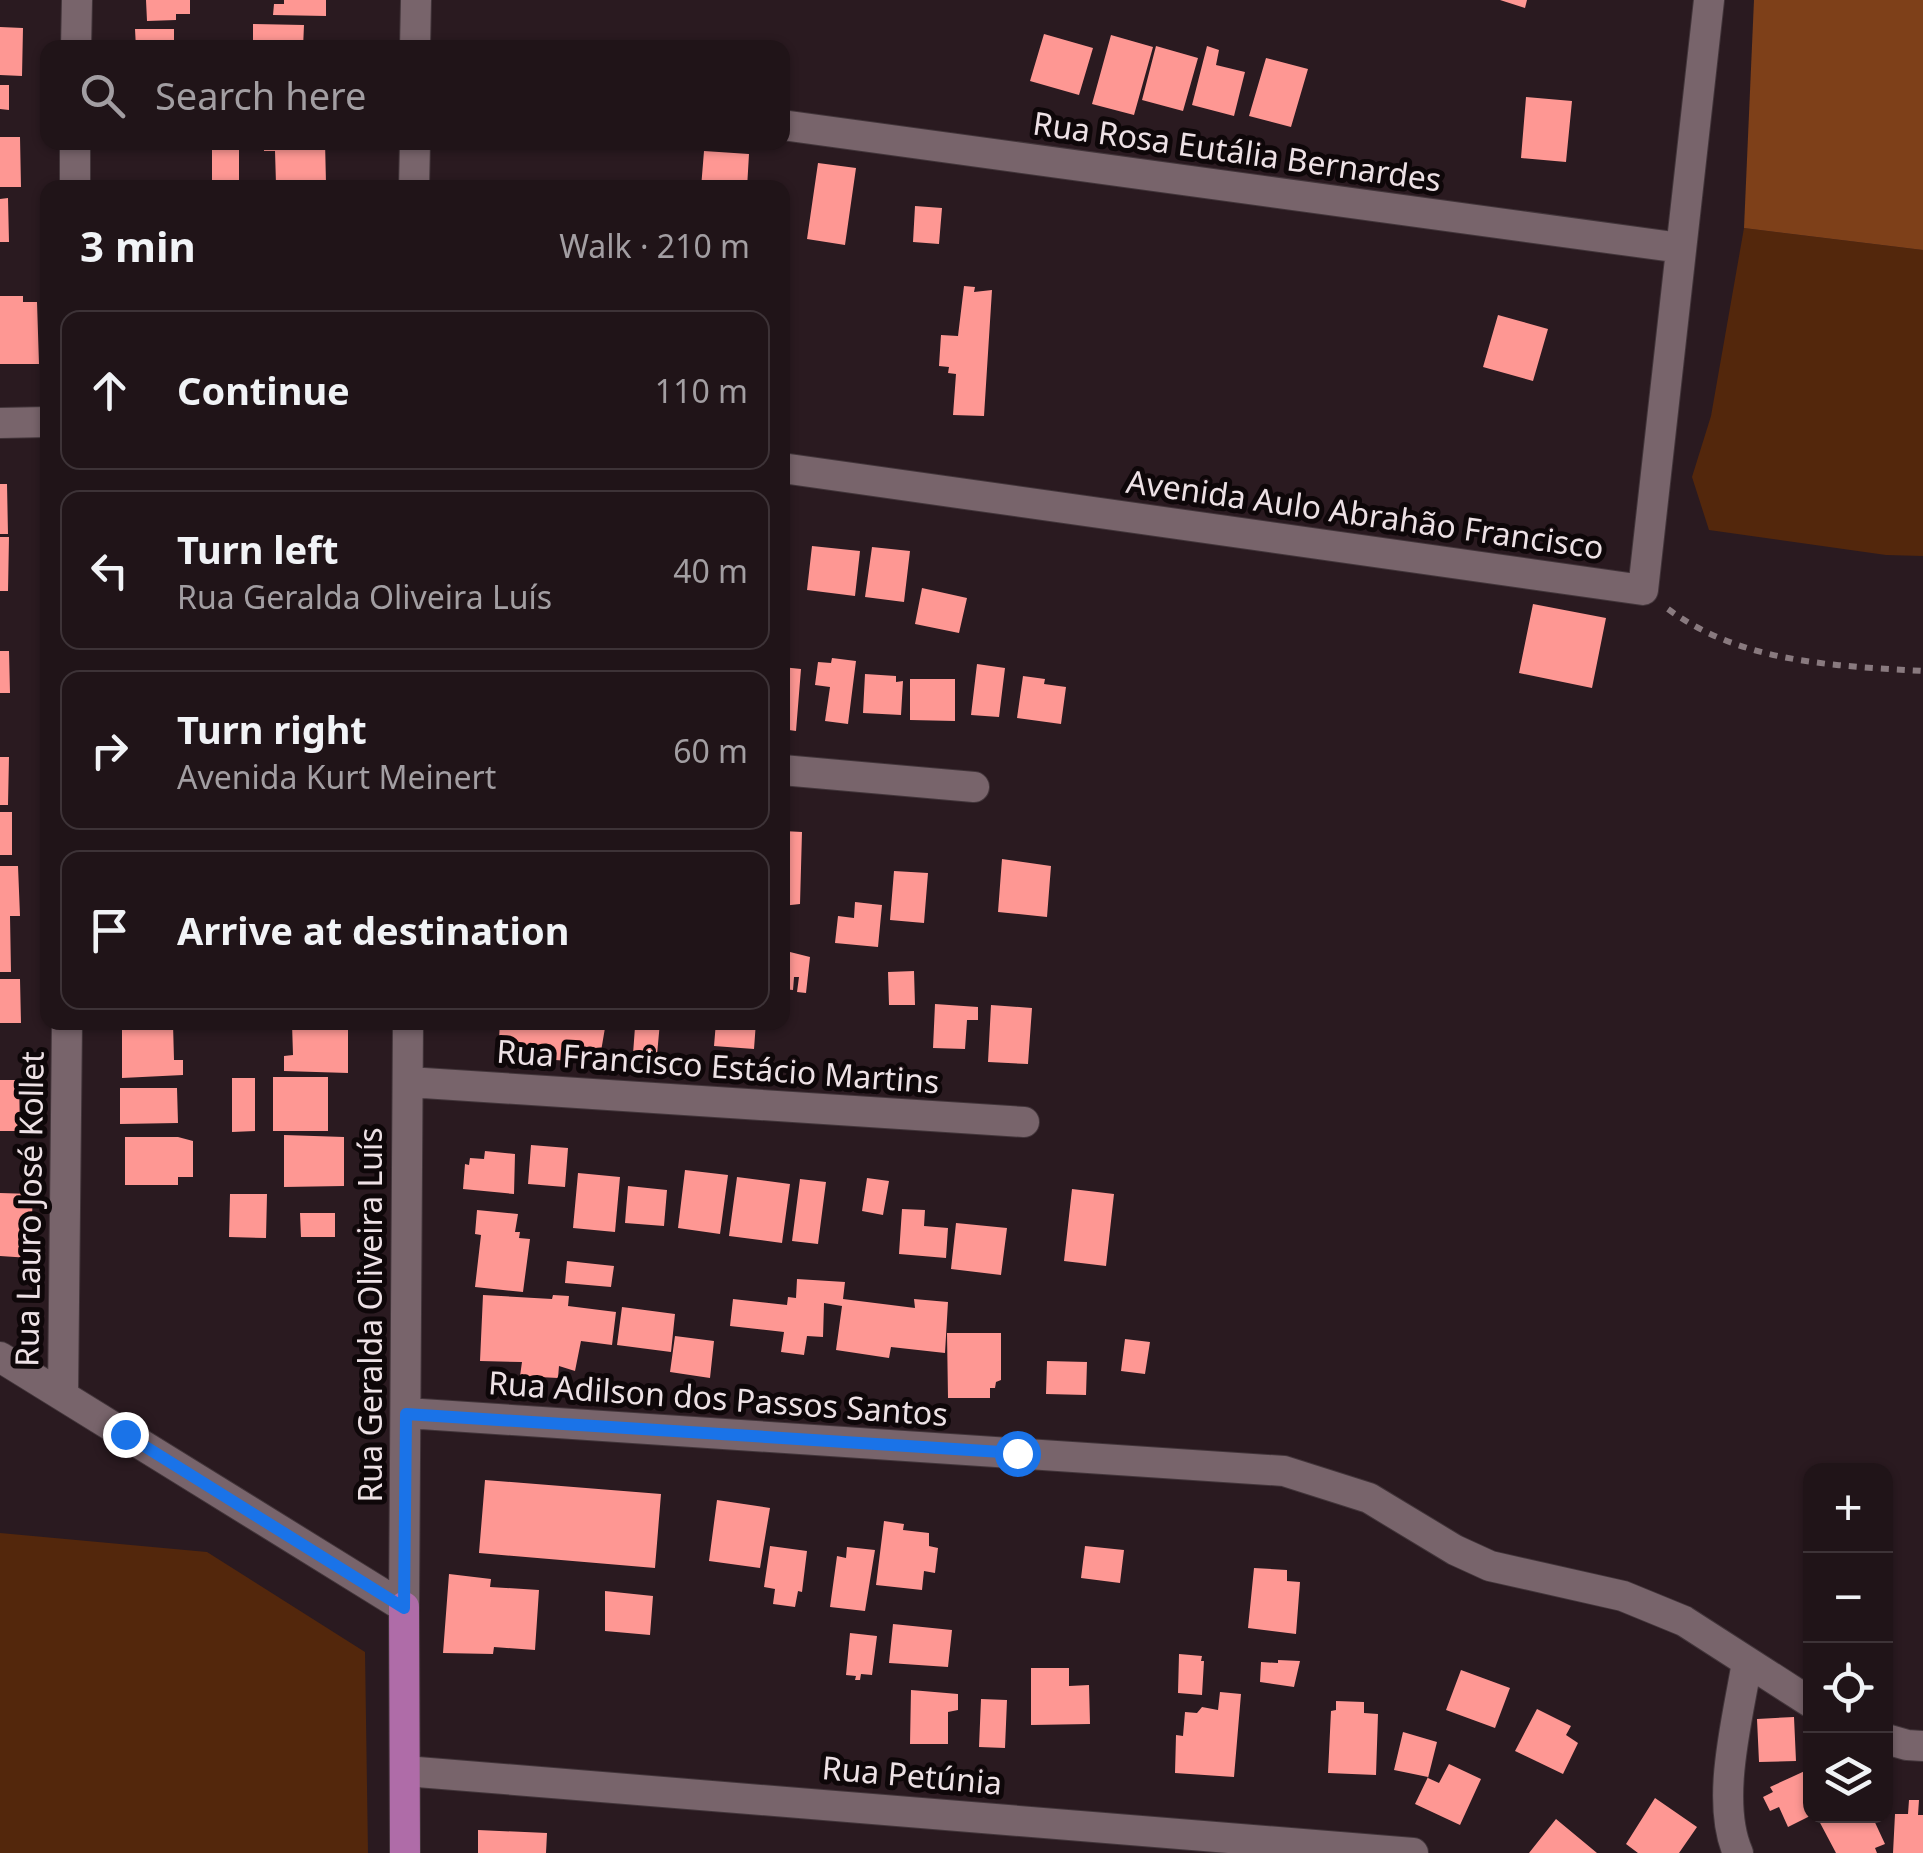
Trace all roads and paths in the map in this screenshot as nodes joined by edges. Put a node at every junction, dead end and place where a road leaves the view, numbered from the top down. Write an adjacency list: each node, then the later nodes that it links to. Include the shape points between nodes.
1 (77, 0): 4 (street)
2 (416, 0): 5 (street)
3 (1709, 0): 11 (street)
4 (76, 40)
5 (415, 40)
6 (790, 126): 11 (street, Rua Rosa Eutália Bernardes)
7 (76, 150): 9 (street)
8 (415, 150): 10 (street)
9 (75, 180)
10 (414, 180)
11 (1682, 248): 15 (street)
12 (40, 422): 13 (street)
13 (0, 423)
14 (790, 469): 15 (street, Avenida Aulo Abrahão Francisco)
15 (1643, 590): 16 (path, Avenida Aulo Abrahão Francisco, via 1695,629 1758,653)
16 (1923, 671)
17 (790, 771): 18 (street)
18 (974, 787)
19 (67, 1030): 24 (street, Rua Lauro José Kollet)
20 (408, 1030): 21 (street, Rua Geralda Oliveira Luís)
21 (408, 1082): 22 (street, Rua Francisco Estácio Martins); 25 (street, Rua Geralda Oliveira Luís)
22 (1024, 1122)
23 (0, 1357): 24 (street)
24 (63, 1396): 26 (street)
25 (406, 1414): 26 (street, Rua Geralda Oliveira Luís); 27 (street, Rua Adilson dos Passos Santos, via 1284,1470 1369,1498 1490,1566 1623,1596 1684,1621)
26 (404, 1608): 31 (main road)
27 (1747, 1662): 28 (street, Rua Adilson dos Passos Santos); 34 (street, via 1729,1780)
28 (1803, 1698)
29 (1893, 1741): 30 (street)
30 (1923, 1746)
31 (405, 1771): 32 (main road); 33 (street, Rua Petúnia)
32 (405, 1853)
33 (1413, 1853)
34 (1738, 1853)

